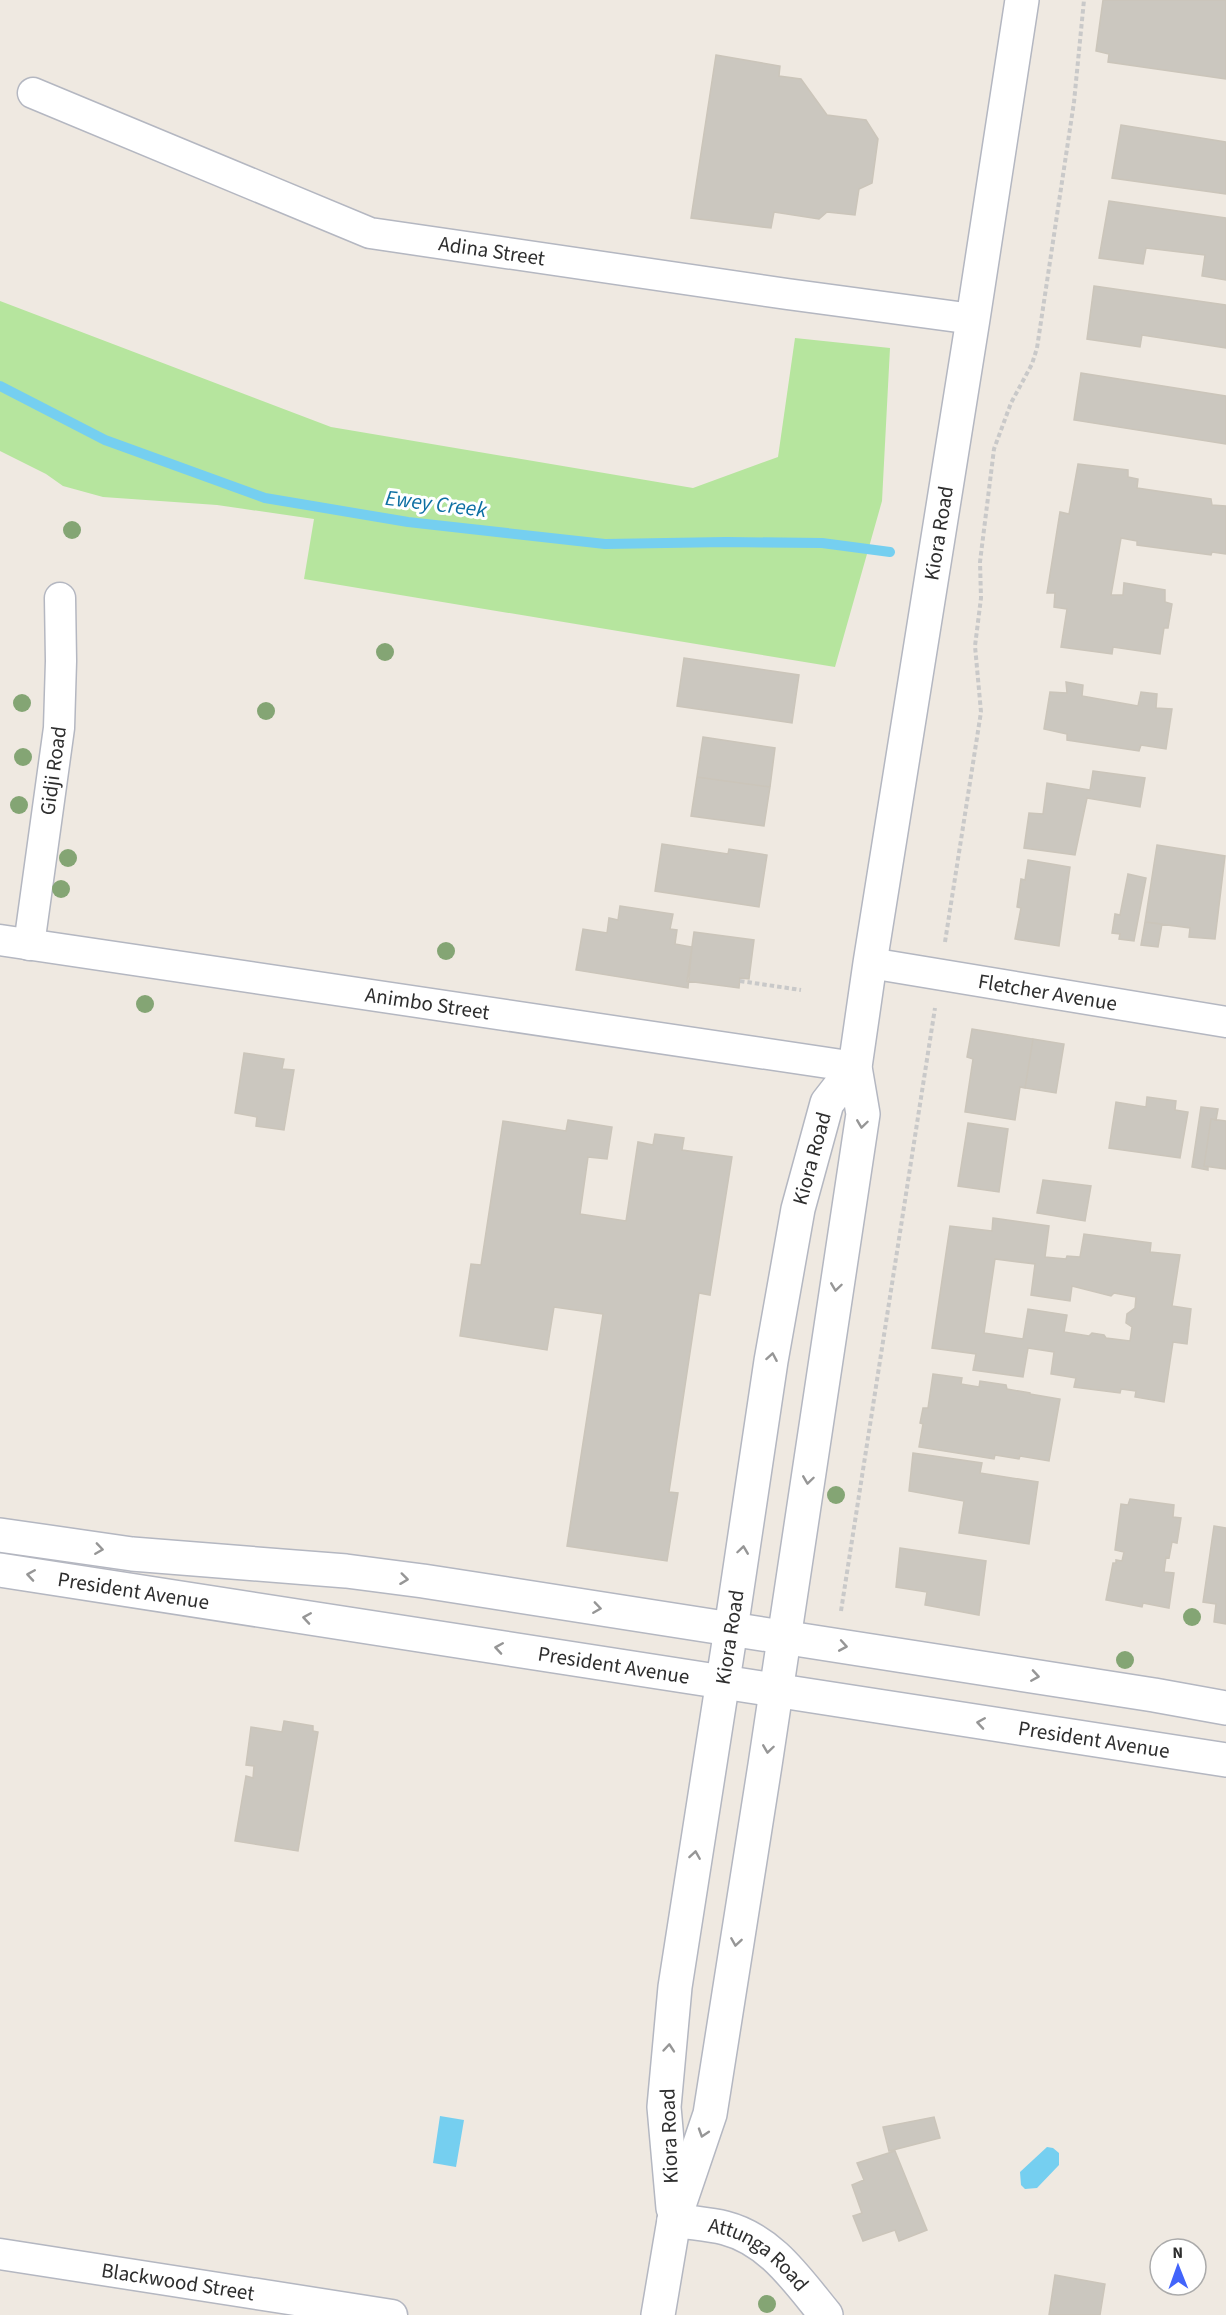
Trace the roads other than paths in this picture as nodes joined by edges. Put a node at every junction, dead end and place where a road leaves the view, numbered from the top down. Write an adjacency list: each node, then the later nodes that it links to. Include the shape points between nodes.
1 (1022, 0): 3 (street, Kiora Road)
2 (33, 93): 3 (street, Adina Street, via 370,233)
3 (973, 319): 6 (street, Kiora Road)
4 (60, 598): 5 (street, Gidji Road, via 58,728)
5 (14, 942): 8 (street, Animbo Street)
6 (870, 963): 7 (street, Fletcher Avenue); 8 (street, Kiora Road)
7 (1226, 1022)
8 (855, 1066): 11 (street, Kiora Road, one-way to 8, via 798,1209 827,1103); 12 (street, Kiora Road, one-way to 12, via 863,1114)
9 (0, 1535): 11 (street, President Avenue, one-way to 11, via 132,1554 346,1571)
10 (0, 1570): 13 (street, President Avenue, one-way to 10)
11 (731, 1629): 12 (street, President Avenue); 13 (street, Kiora Road)
12 (785, 1637): 14 (street, Kiora Road); 15 (street, President Avenue, one-way to 15)
13 (723, 1683): 14 (street, President Avenue); 17 (street, Kiora Road, one-way to 13, via 664,2107 674,1998)
14 (777, 1691): 16 (street, President Avenue, one-way to 14); 17 (street, Kiora Road, one-way to 17, via 710,2114)
15 (1226, 1708)
16 (1226, 1760)
17 (674, 2220): 20 (street, Kiora Road); 21 (street, Attunga Road, via 726,2228 758,2241 783,2263)
18 (0, 2254): 19 (street, Blackwood Street)
19 (392, 2315)
20 (658, 2315)
21 (826, 2315)

